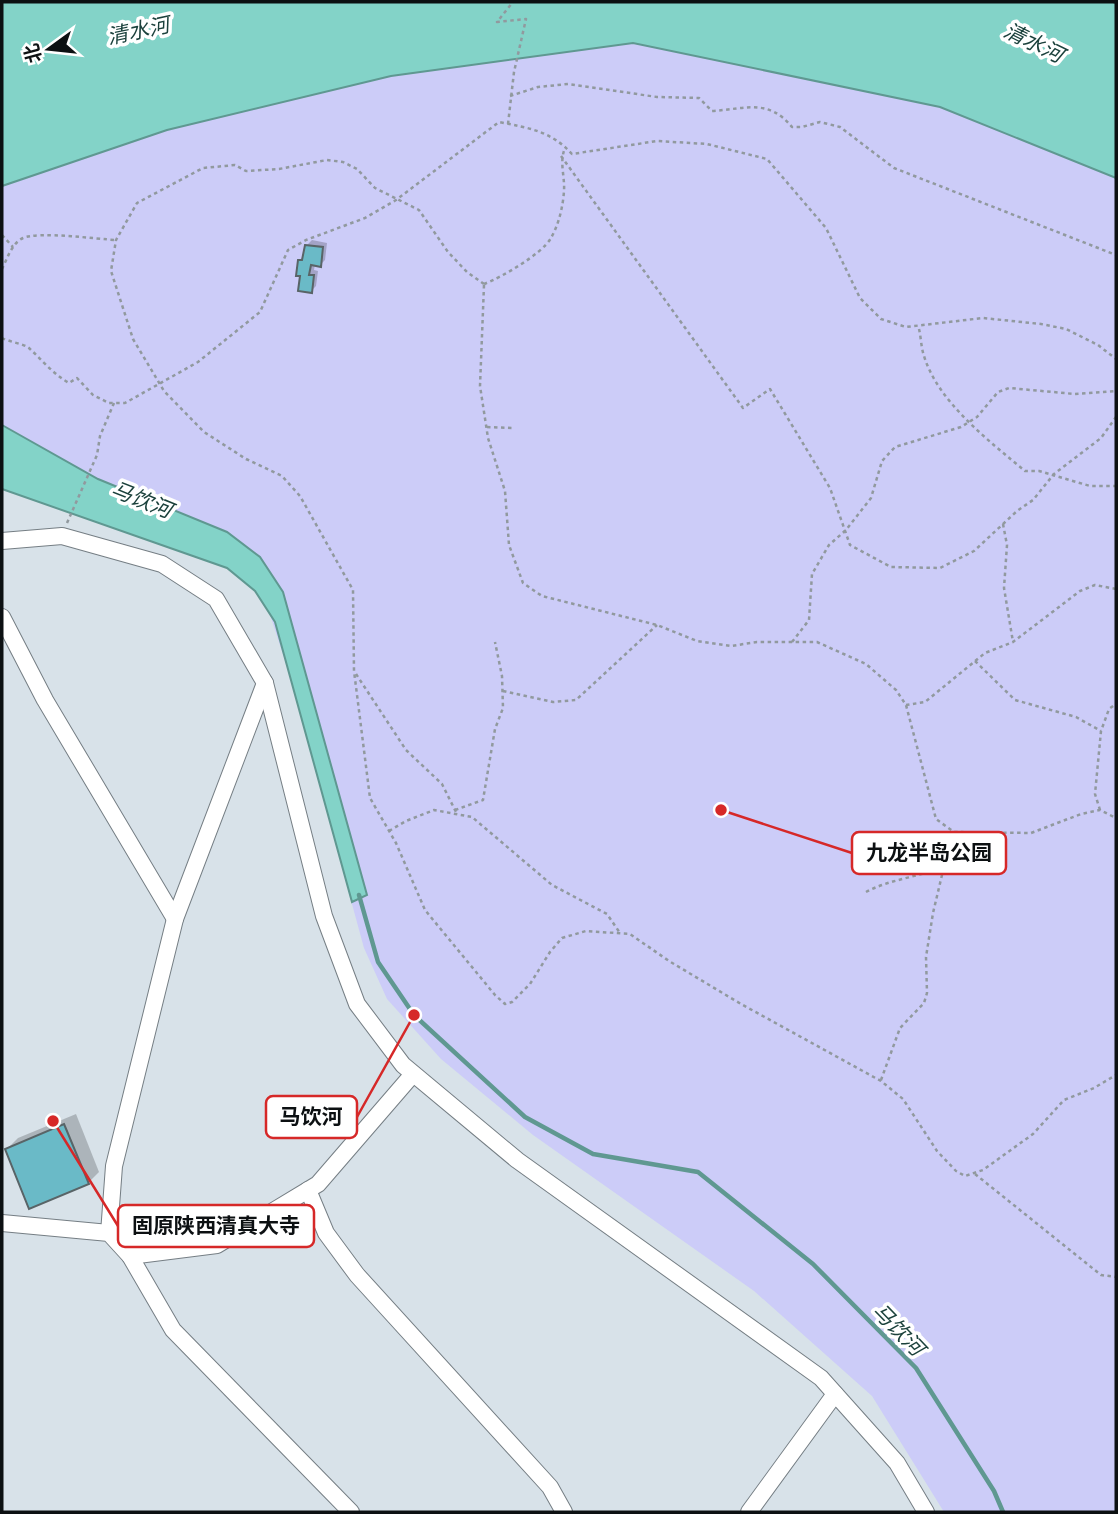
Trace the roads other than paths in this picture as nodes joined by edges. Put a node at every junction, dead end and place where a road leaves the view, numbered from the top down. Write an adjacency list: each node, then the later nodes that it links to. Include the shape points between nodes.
1 (2, 541): 3 (street, via 62,537 162,564 216,600)
2 (2, 617): 4 (street, via 45,700)
3 (265, 683): 4 (street); 5 (street, via 324,916 357,1004)
4 (175, 919): 8 (street, via 114,1166)
5 (413, 1074): 6 (street); 10 (street, via 517,1160 821,1378)
6 (308, 1190): 9 (street, via 217,1245); 12 (street, via 326,1233 357,1275 550,1487)
7 (2, 1223): 8 (street)
8 (109, 1233): 9 (street)
9 (130, 1255): 11 (street, via 173,1330)
10 (835, 1394): 13 (street); 14 (street, via 897,1463)
11 (351, 1512)
12 (564, 1512)
13 (749, 1512)
14 (926, 1512)

